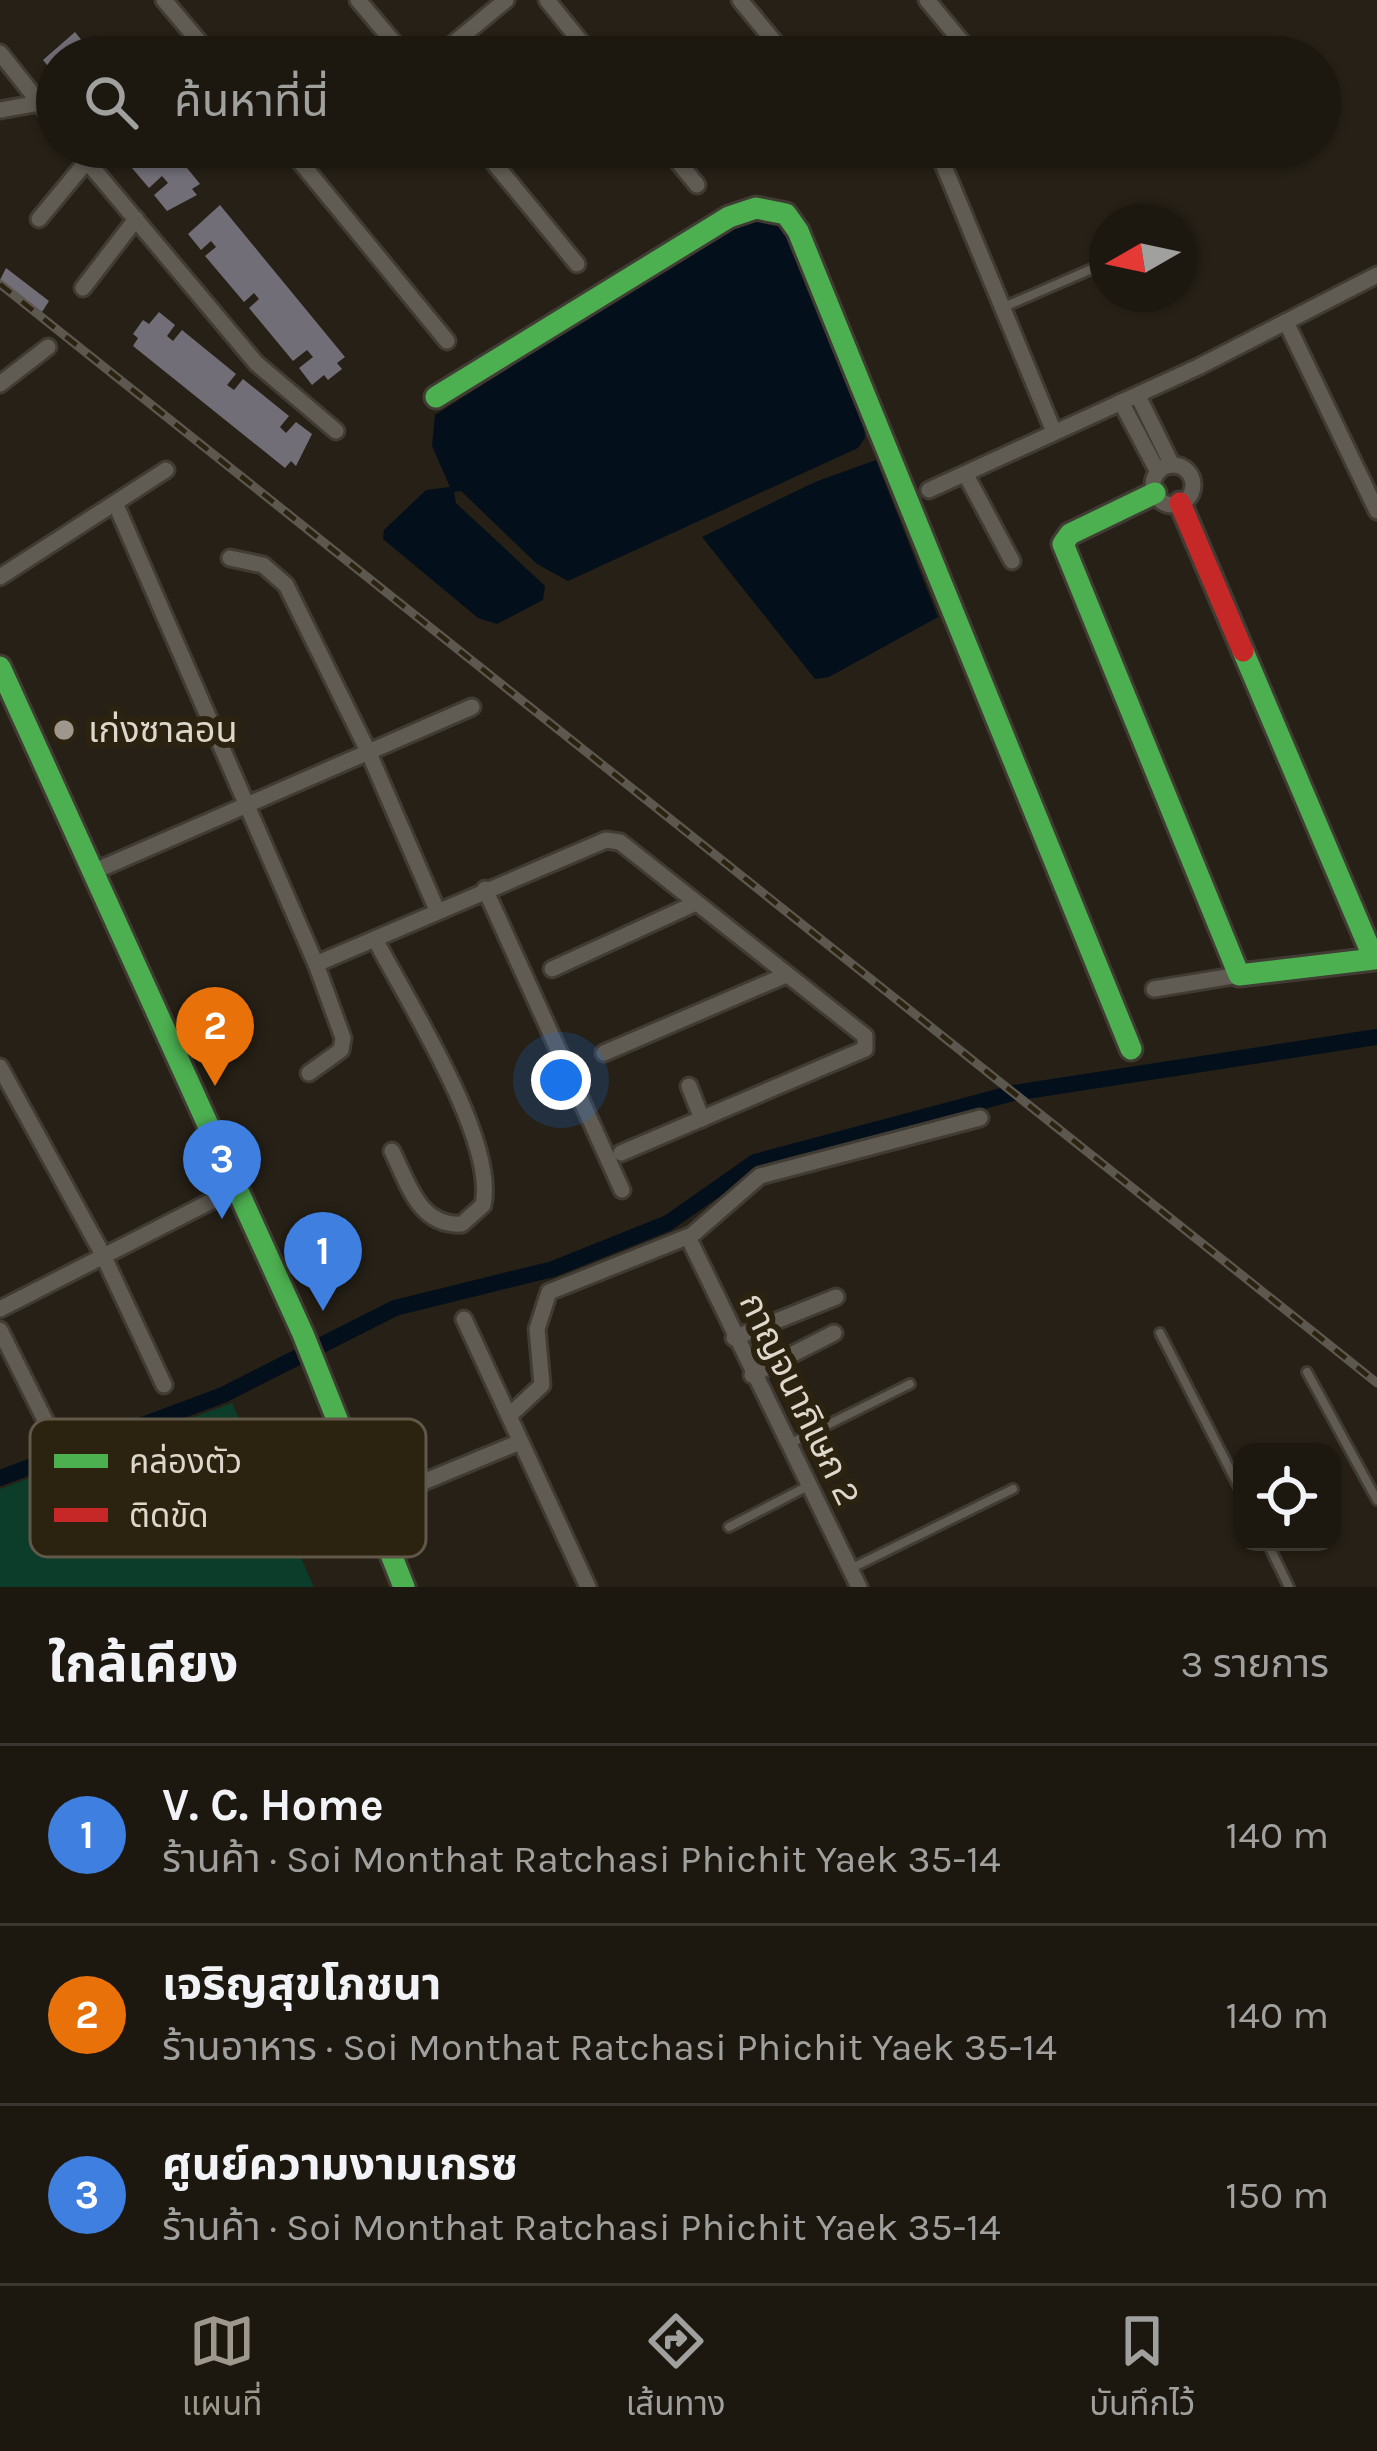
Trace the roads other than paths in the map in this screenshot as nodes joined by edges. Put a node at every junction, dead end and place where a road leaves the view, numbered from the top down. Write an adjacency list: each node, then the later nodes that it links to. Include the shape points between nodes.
1 (164, 0): 7 (street)
2 (358, 0): 8 (street)
3 (506, 0): 9 (street)
4 (547, 0): 10 (street)
5 (740, 0): 11 (street)
6 (927, 0): 12 (street)
7 (194, 36)
8 (388, 36)
9 (462, 36)
10 (576, 36)
11 (770, 36)
12 (957, 36)
13 (0, 53): 14 (street)
14 (36, 99)
15 (36, 104): 16 (street)
16 (0, 110)
17 (72, 168): 24 (street)
18 (93, 168): 25 (street)
19 (305, 168): 32 (street)
20 (498, 168): 26 (street)
21 (683, 168): 23 (street)
22 (945, 168): 30 (street)
23 (697, 185)
24 (40, 219)
25 (136, 220): 29 (street); 38 (street, via 256,363)
26 (577, 264)
27 (1089, 270): 30 (lane)
28 (1377, 275): 31 (street)
29 (83, 288)
30 (1002, 308): 39 (street)
31 (1286, 322): 35 (street); 46 (street)
32 (447, 341)
33 (48, 347): 34 (street)
34 (0, 384)
35 (1138, 396): 37 (street); 42 (street)
36 (436, 397): 65 (street, via 729,217 756,208 786,214)
37 (1121, 402): 39 (street); 42 (street)
38 (336, 430)
39 (1054, 433): 41 (street)
40 (166, 470): 45 (street)
41 (966, 475): 43 (street); 48 (street)
42 (1162, 476): 44 (street, via 1168,504); 44 (street, via 1188,473 1192,484); 63 (street, via 1063,544)
43 (929, 490)
44 (1180, 503): 59 (street)
45 (116, 505): 49 (street); 53 (street)
46 (1377, 512)
47 (230, 558): 52 (street, via 263,565 286,585)
48 (1012, 561)
49 (0, 577)
50 (0, 667): 54 (street)
51 (472, 707): 52 (street)
52 (368, 751): 53 (street); 57 (street)
53 (248, 805): 54 (street); 60 (street)
54 (95, 871): 74 (street)
55 (485, 890): 56 (street, via 606,840 620,842); 57 (street); 75 (street)
56 (696, 903): 61 (street); 62 (street)
57 (437, 910): 58 (street)
58 (374, 939): 60 (street); 72 (street, via 476,1136 487,1172 483,1204 462,1224 434,1220)
59 (1376, 959): 63 (street)
60 (316, 964): 68 (street, via 344,1046)
61 (552, 969)
62 (786, 975): 66 (street); 70 (street, via 865,1036 866,1048)
63 (1240, 975): 64 (street)
64 (1154, 989)
65 (1131, 1049)
66 (604, 1053)
67 (0, 1067): 77 (street)
68 (309, 1073)
69 (689, 1086): 70 (street)
70 (702, 1118): 73 (street)
71 (980, 1118): 76 (street, via 760,1176)
72 (392, 1150)
73 (621, 1154)
74 (237, 1188): 77 (street); 91 (street)
75 (622, 1190)
76 (688, 1237): 84 (street, กาญจนาภิเษก 2); 89 (street, via 549,1292 537,1329 542,1385)
77 (102, 1253): 79 (street); 87 (street)
78 (836, 1298): 84 (street)
79 (0, 1309)
80 (464, 1318): 89 (street)
81 (0, 1330): 90 (street)
82 (834, 1333): 86 (street)
83 (1160, 1333): 94 (lane)
84 (734, 1338): 86 (street, กาญจนาภิเษก 2)
85 (1307, 1372): 98 (lane)
86 (752, 1375): 93 (street, กาญจนาภิเษก 2)
87 (164, 1384)
88 (910, 1384): 93 (lane)
89 (511, 1415): 92 (street)
90 (44, 1419)
91 (335, 1419)
92 (520, 1442): 95 (street); 104 (street)
93 (788, 1445): 96 (street, กาญจนาภิเษก 2)
94 (1233, 1475)
95 (426, 1483)
96 (809, 1486): 99 (lane); 102 (street, กาญจนาภิเษก 2)
97 (1013, 1489): 102 (lane)
98 (1377, 1500)
99 (730, 1527)
100 (1271, 1551): 106 (lane)
101 (392, 1557): 103 (street)
102 (850, 1569): 105 (street, กาญจนาภิเษก 2)
103 (404, 1587)
104 (588, 1587)
105 (859, 1587)
106 (1289, 1587)

